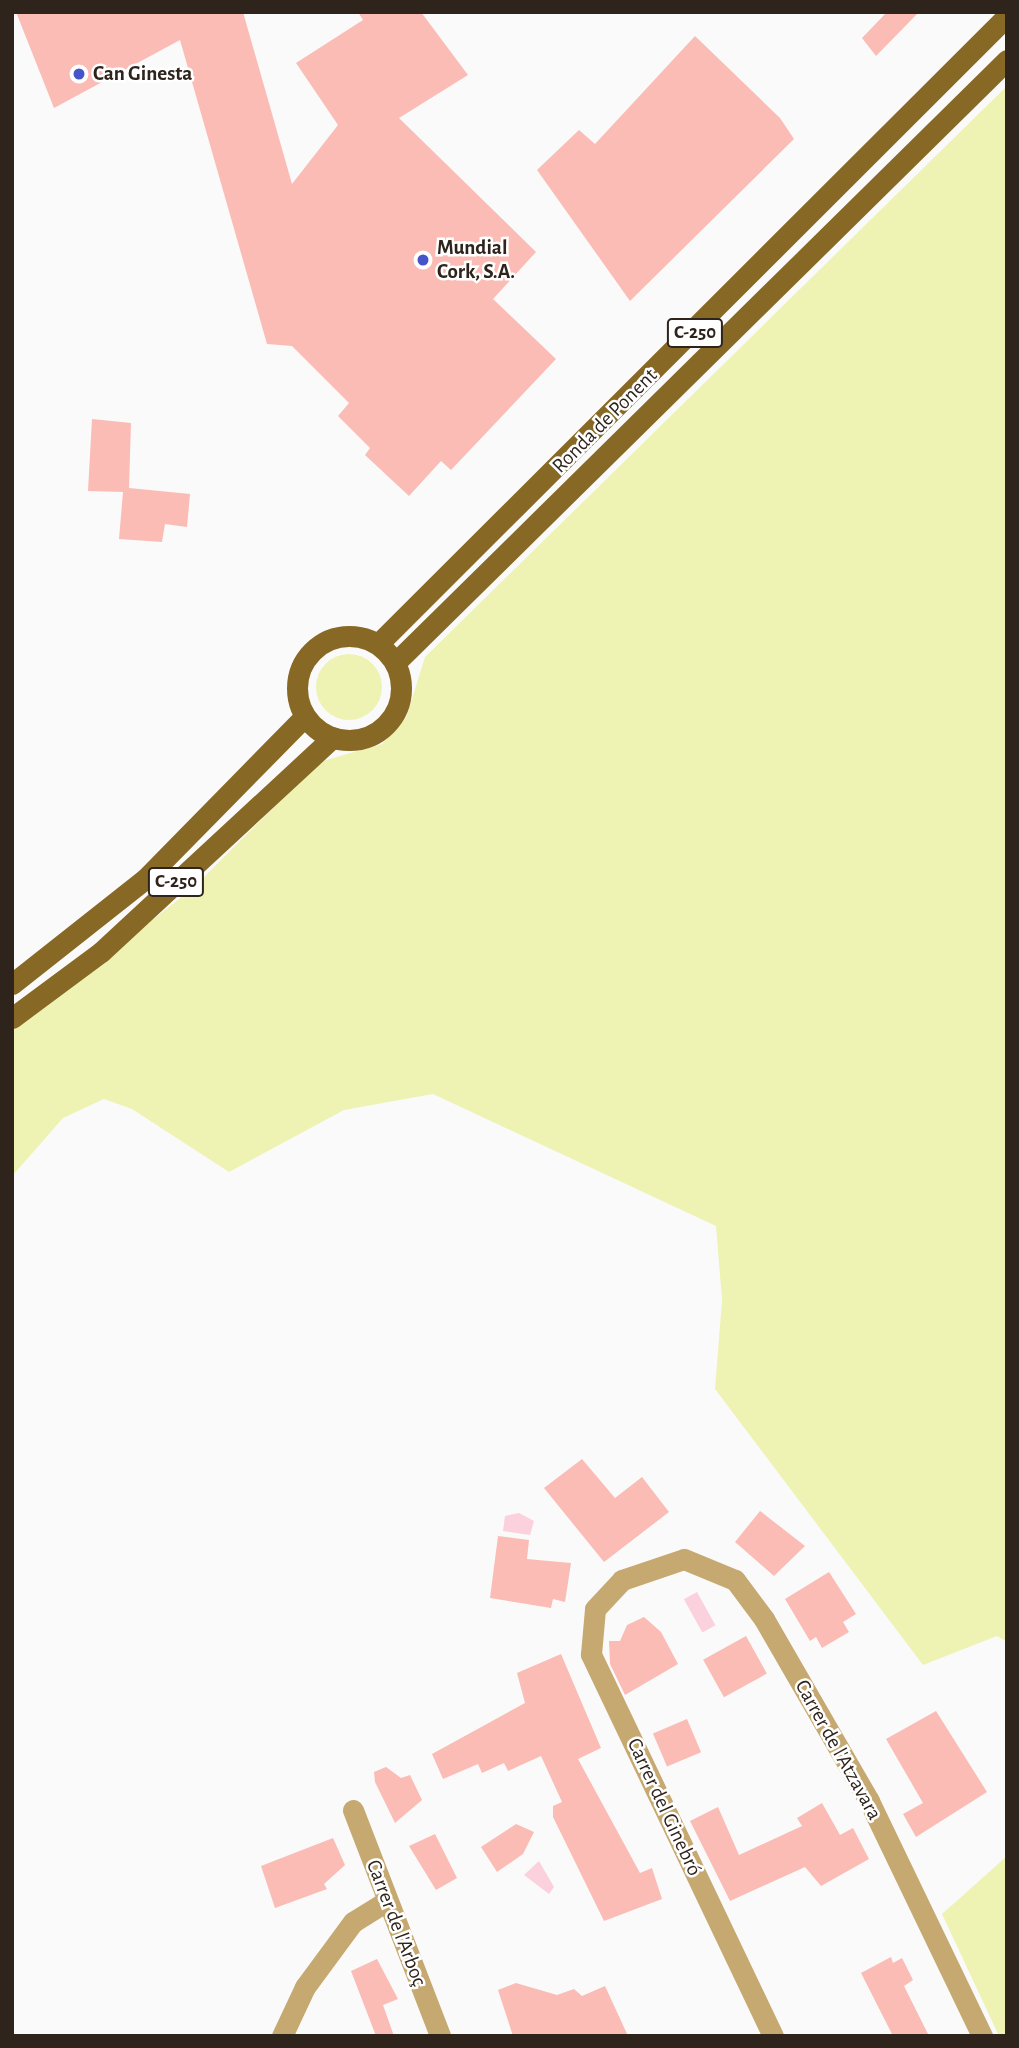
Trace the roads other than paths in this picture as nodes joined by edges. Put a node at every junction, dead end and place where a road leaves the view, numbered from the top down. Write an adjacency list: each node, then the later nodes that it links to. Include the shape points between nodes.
1 (1007, 16): 3 (main road, Ronda de Ponent / C-250)
2 (1007, 60): 4 (main road, C-250)
3 (378, 644): 4 (main road); 5 (main road, via 344,635 313,650 297,681)
4 (395, 663): 6 (main road, via 400,698 389,721 359,739)
5 (305, 716): 6 (main road); 7 (main road, C-250, via 145,879)
6 (333, 737): 8 (main road, C-250, via 101,952)
7 (12, 984)
8 (12, 1018)
9 (622, 1580): 14 (street, Carrer del Ginebró, via 595,1609 591,1654); 15 (street, Carrer de l'Atzavara, via 684,1559 736,1580 869,1801)
10 (353, 1810): 11 (street, Carrer de l'Arboç)
11 (387, 1901): 12 (street, via 353,1922 305,1987); 13 (street, Carrer de l'Arboç)
12 (282, 2036)
13 (440, 2036)
14 (773, 2036)
15 (982, 2036)

